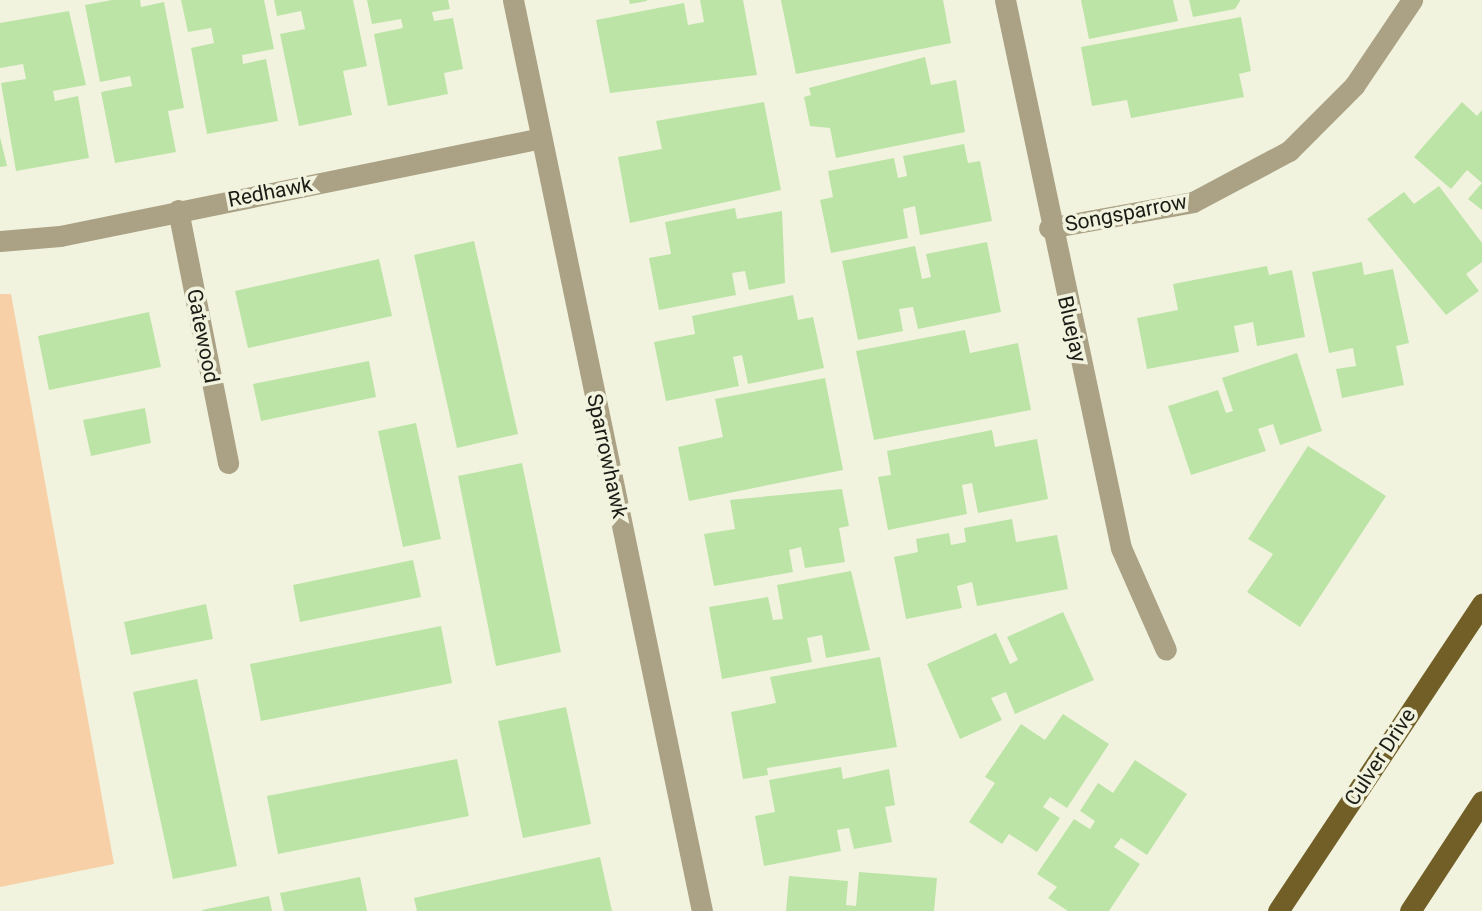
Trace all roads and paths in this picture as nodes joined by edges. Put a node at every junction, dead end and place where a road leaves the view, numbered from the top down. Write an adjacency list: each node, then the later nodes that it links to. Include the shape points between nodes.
1 (513, 0): 4 (street, Sparrowhawk)
2 (1005, 0): 6 (street, Bluejay)
3 (1412, 0): 6 (street, Songsparrow, via 1354,86 1289,151 1193,202)
4 (540, 138): 5 (street, Redhawk); 12 (street, Sparrowhawk)
5 (178, 210): 7 (street, Redhawk, via 60,236); 8 (street, Gatewood)
6 (1049, 228): 10 (street, Bluejay, via 1121,548)
7 (0, 241)
8 (228, 463)
9 (1482, 604): 13 (main road, Culver Drive)
10 (1166, 650)
11 (1482, 801): 14 (main road)
12 (702, 911)
13 (1278, 911)
14 (1410, 911)

